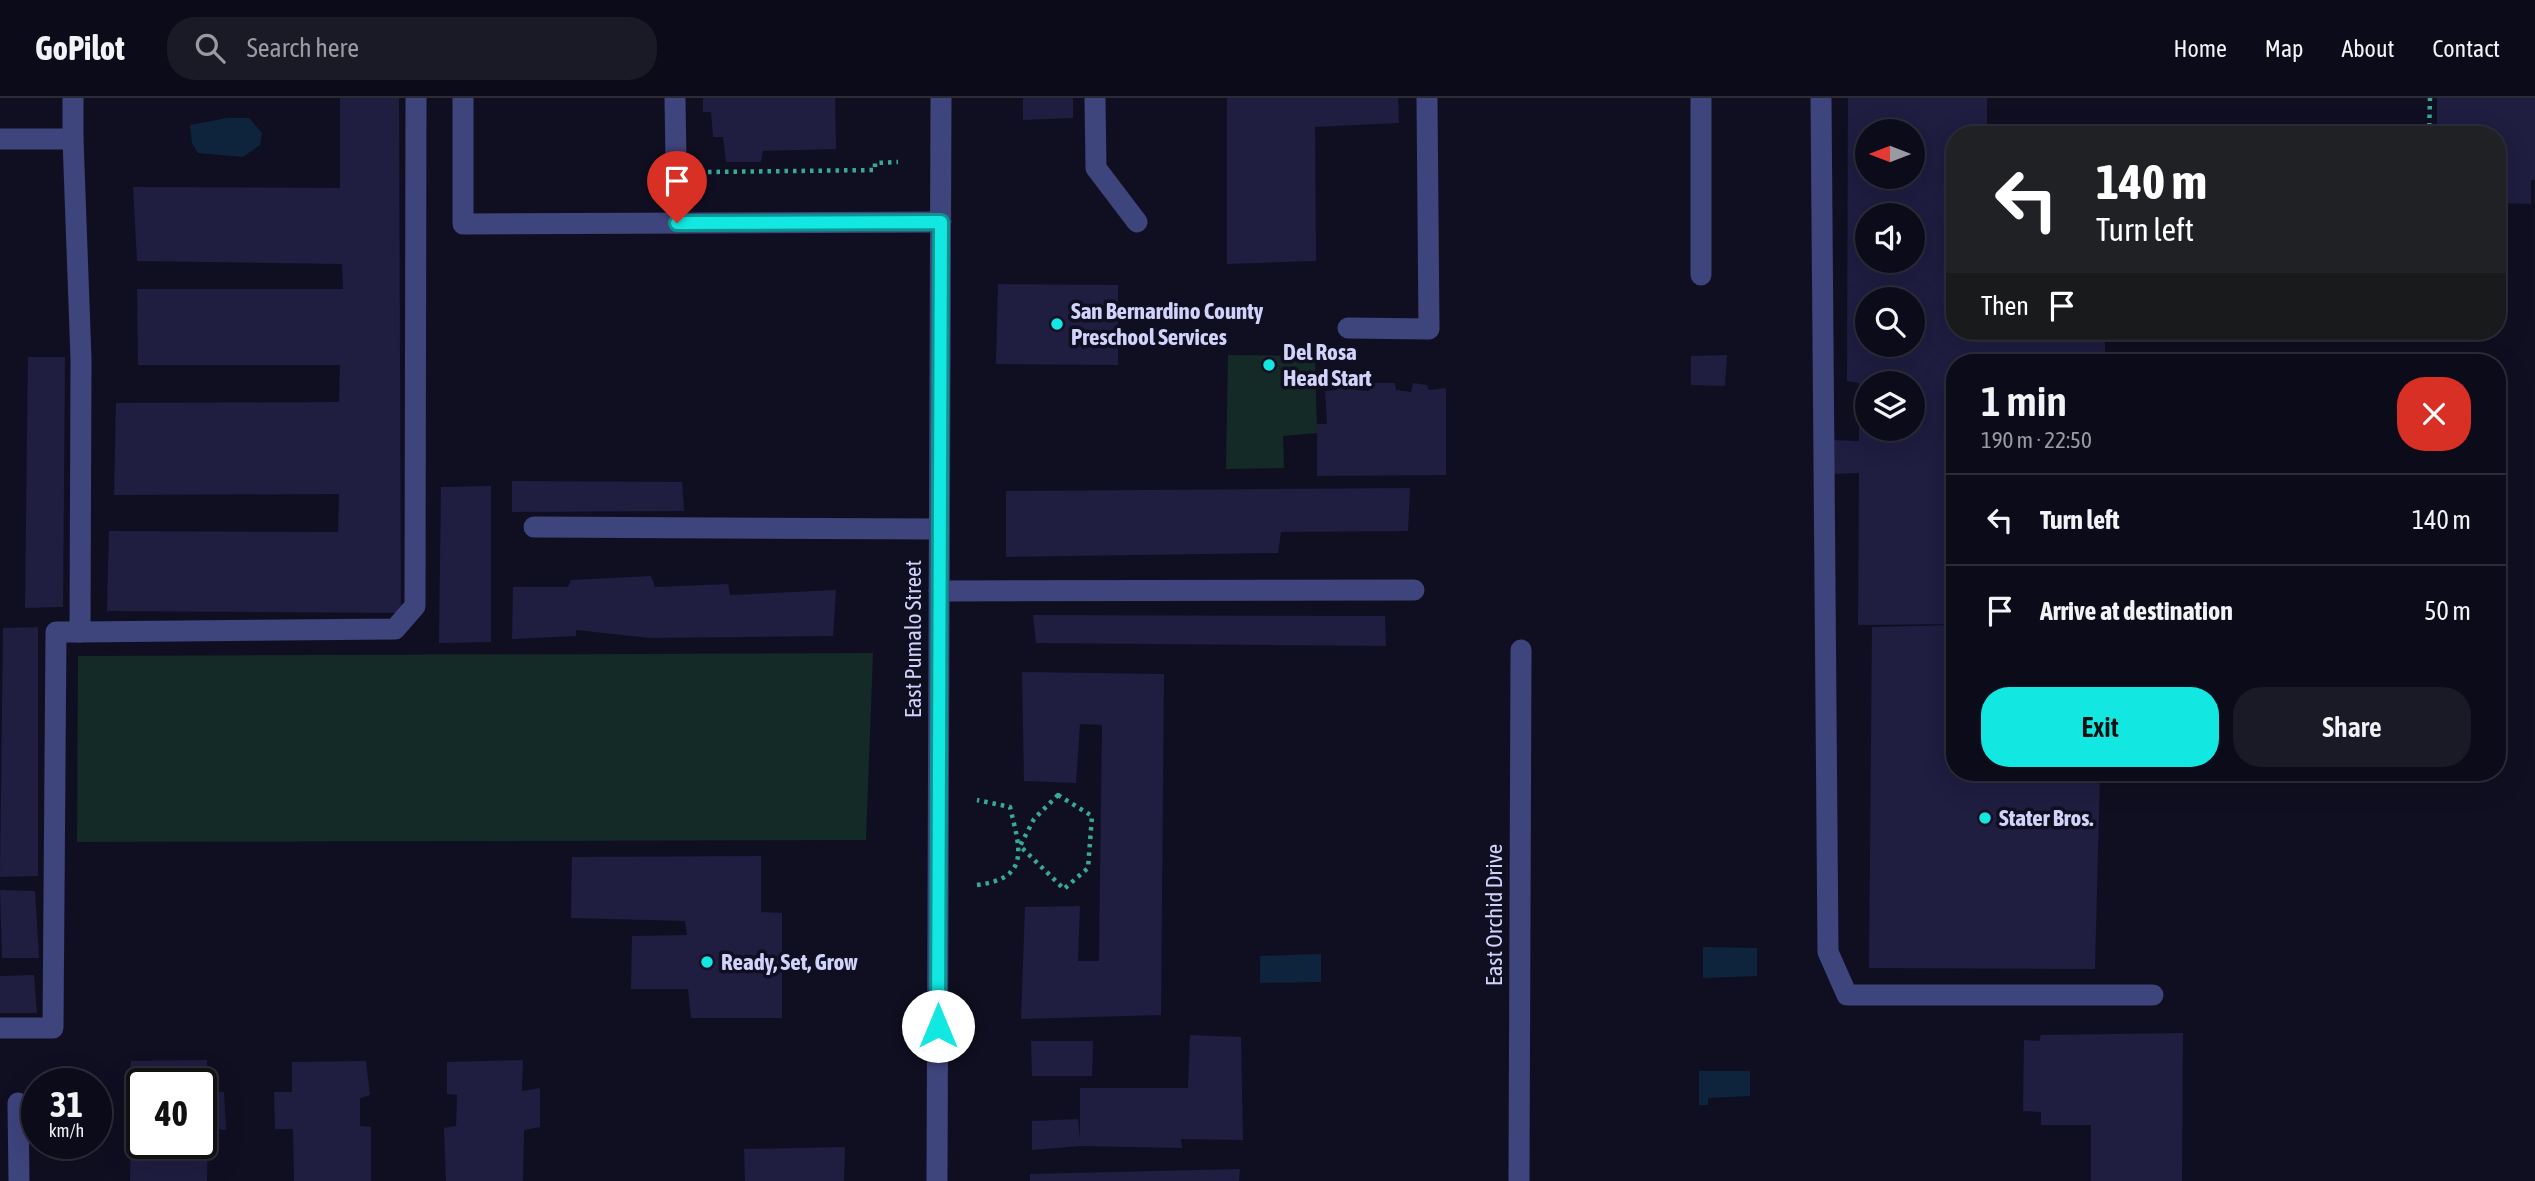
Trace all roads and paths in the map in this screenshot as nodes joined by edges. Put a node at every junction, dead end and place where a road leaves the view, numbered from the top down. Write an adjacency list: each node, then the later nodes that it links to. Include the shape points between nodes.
1 (73, 98): 15 (street)
2 (416, 98): 27 (street, via 415,606 395,629)
3 (463, 98): 20 (street, via 463,224)
4 (675, 98): 20 (street)
5 (941, 98): 18 (street, East Pumalo Street)
6 (1095, 98): 19 (street, via 1096,168)
7 (1427, 98): 22 (street, via 1429,329)
8 (1701, 98): 21 (street)
9 (1821, 98): 32 (street, via 1828,952 1847,995)
10 (2430, 98): 11 (path)
11 (2430, 114): 12 (path); 13 (path)
12 (2437, 114)
13 (2430, 126)
14 (0, 139): 15 (street)
15 (73, 139): 27 (street, via 81,359)
16 (898, 162): 17 (path, via 875,163 875,170)
17 (708, 172)
18 (941, 222): 20 (street); 24 (street, East Pumalo Street)
19 (1137, 222)
20 (677, 223)
21 (1701, 275)
22 (1348, 328)
23 (534, 527): 24 (street)
24 (939, 529): 26 (street, East Pumalo Street)
25 (1414, 590): 26 (street)
26 (939, 592): 36 (street, East Pumalo Street)
27 (80, 632): 33 (street, via 56,632 53,1028)
28 (1521, 650): 37 (street, East Orchid Drive)
29 (977, 800): 30 (path, via 1010,807)
30 (1020, 846): 30 (path, via 1064,889 1088,868 1092,816 1058,795 1034,819); 31 (path, via 1016,866 1001,882)
31 (977, 885)
32 (2153, 995)
33 (0, 1028)
34 (18, 1103): 35 (street)
35 (19, 1181)
36 (937, 1181)
37 (1519, 1181)

